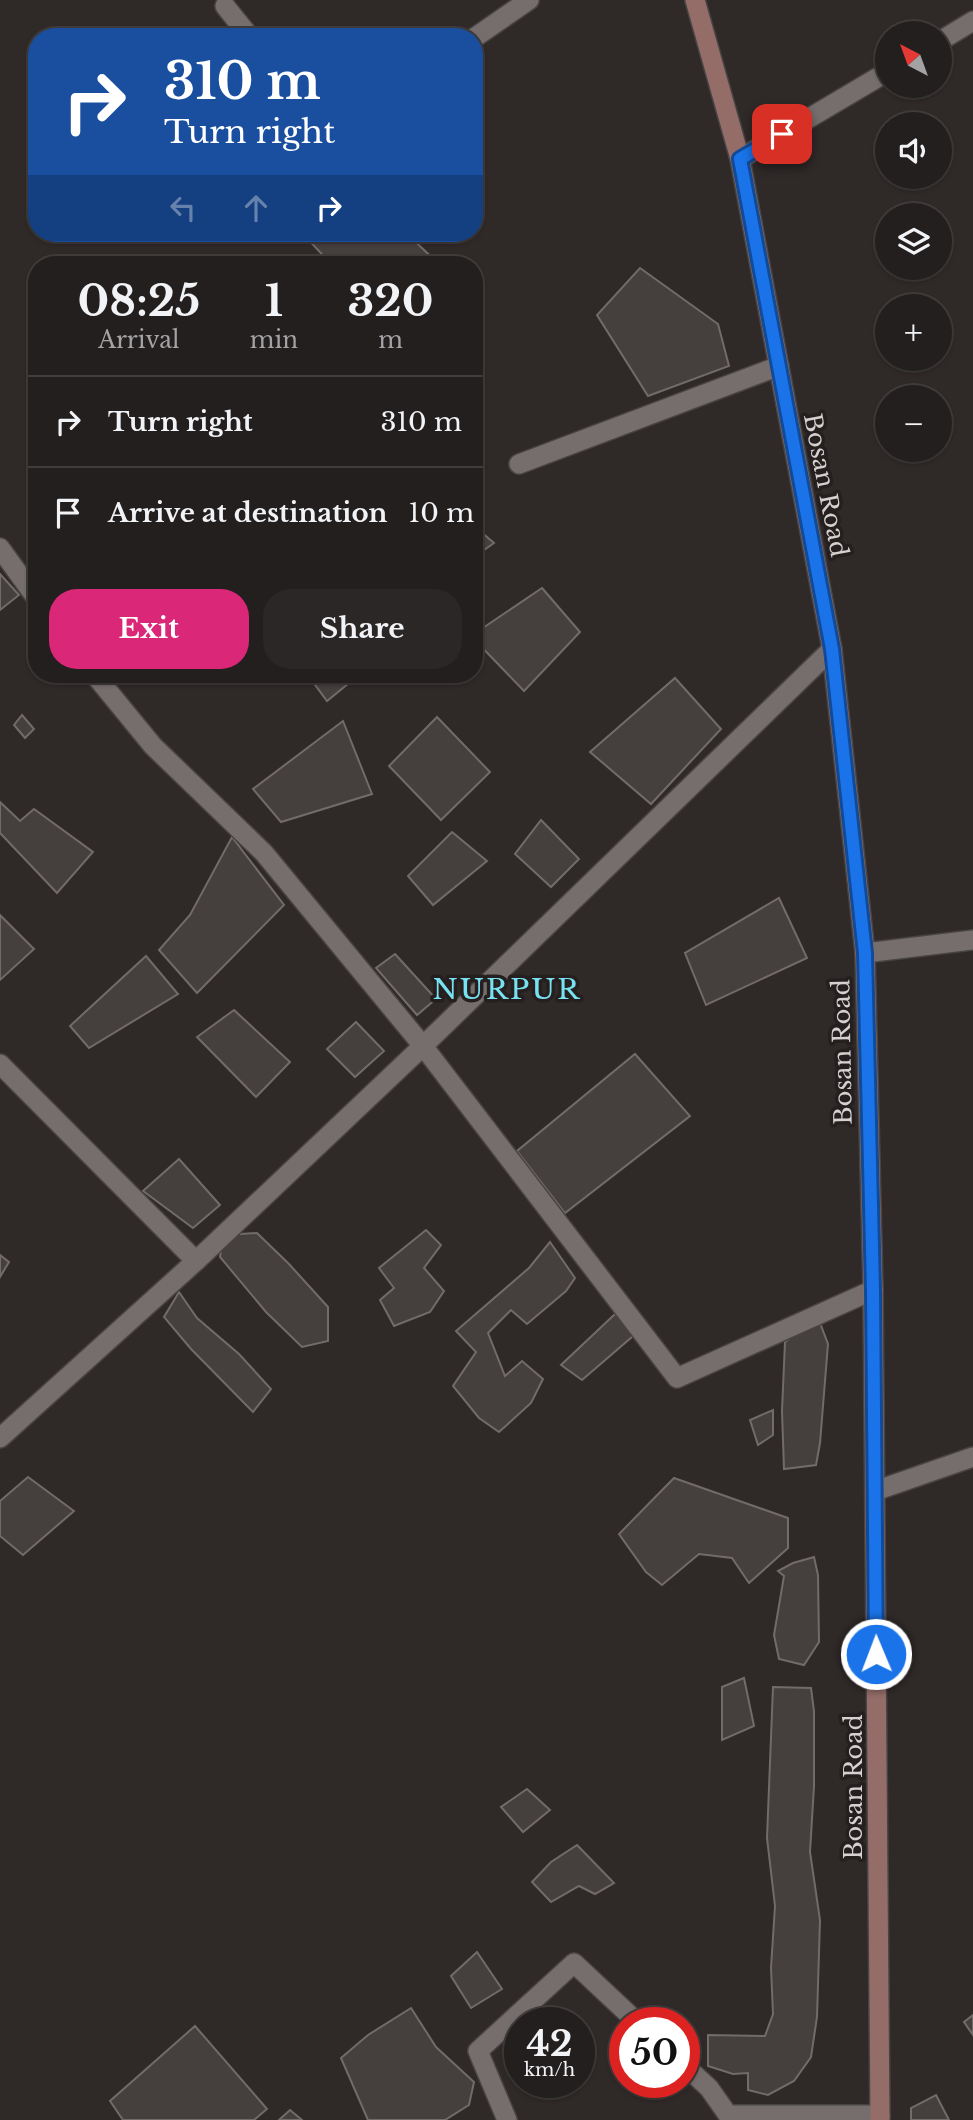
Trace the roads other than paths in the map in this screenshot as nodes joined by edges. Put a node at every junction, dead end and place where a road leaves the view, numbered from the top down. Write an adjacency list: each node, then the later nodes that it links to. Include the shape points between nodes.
1 (529, 0): 6 (street)
2 (695, 0): 9 (main road, Bosan Road)
3 (225, 6): 5 (street)
4 (973, 21): 7 (street)
5 (243, 28)
6 (483, 32)
7 (952, 34)
8 (875, 79): 9 (street)
9 (740, 159): 10 (main road, Bosan Road)
10 (779, 366): 11 (street); 14 (main road, Bosan Road)
11 (519, 464)
12 (0, 548): 13 (street)
13 (28, 587)
14 (832, 649): 17 (main road, Bosan Road); 18 (street)
15 (101, 683): 18 (street, via 153,746 264,853)
16 (973, 940): 17 (street)
17 (865, 953): 21 (main road, Bosan Road)
18 (423, 1046): 20 (street); 21 (street, via 677,1378)
19 (0, 1064): 20 (street)
20 (197, 1261): 22 (street)
21 (873, 1290): 24 (main road, Bosan Road)
22 (0, 1438)
23 (973, 1457): 24 (street)
24 (875, 1491): 27 (main road, Bosan Road)
25 (621, 2007): 28 (street, via 574,1963 478,2051)
26 (700, 2080): 27 (street, via 728,2115)
27 (880, 2118)
28 (506, 2120)

